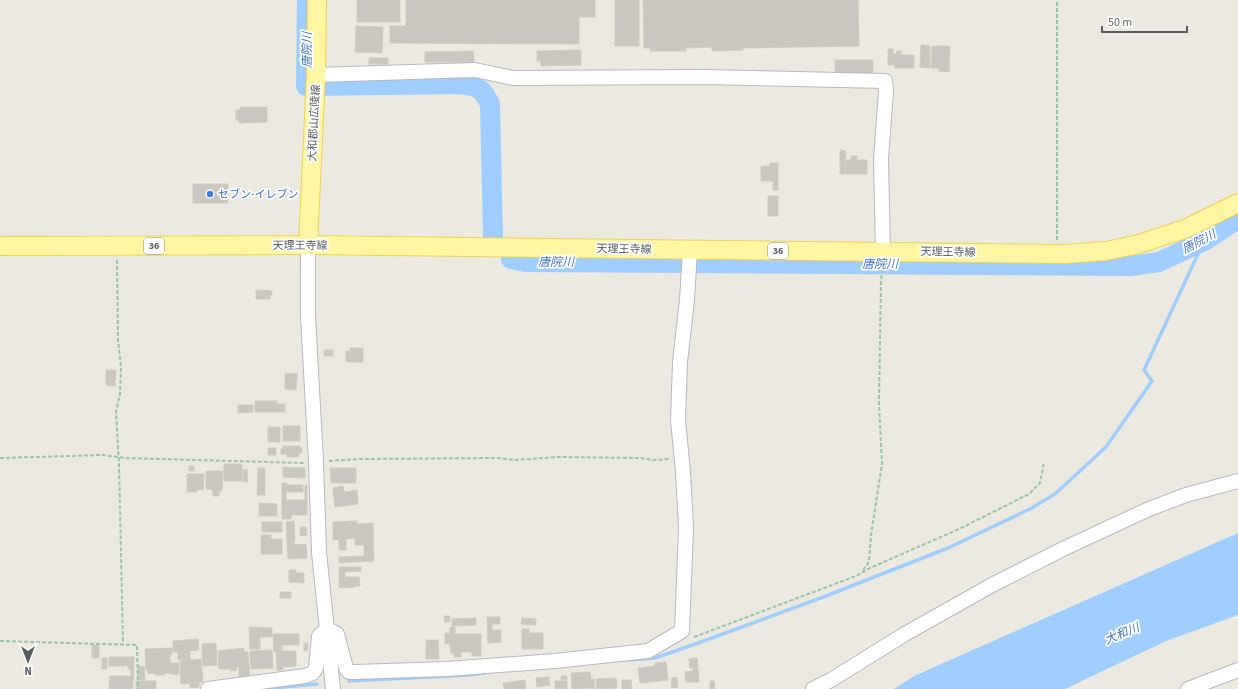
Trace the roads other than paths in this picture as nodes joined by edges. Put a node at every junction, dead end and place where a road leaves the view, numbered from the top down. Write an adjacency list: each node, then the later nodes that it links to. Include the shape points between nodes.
1 (317, 0): 2 (main road, 大和郡山広陵線)
2 (316, 75): 4 (main road, 大和郡山広陵線); 7 (street, via 475,70 513,78 701,77 885,81 881,159)
3 (1238, 203): 7 (main road, 天理王寺線 / 36, via 1185,229 1139,244 1106,250 1056,254)
4 (308, 245): 5 (main road, 天理王寺線 / 36); 6 (main road, 天理王寺線 / 36); 9 (street, via 308,316 319,552)
5 (0, 246)
6 (690, 250): 7 (main road, 天理王寺線 / 36); 9 (street, via 680,362 678,420 686,528 682,631 648,651 447,669 349,672 337,634)
7 (883, 252)
8 (1238, 481): 13 (street, via 1186,495 1148,509 1065,548 992,585)
9 (328, 629): 11 (street, via 319,636 316,668 313,673); 12 (street)
10 (1238, 670): 14 (street)
11 (208, 689)
12 (333, 689)
13 (813, 689)
14 (1188, 689)

